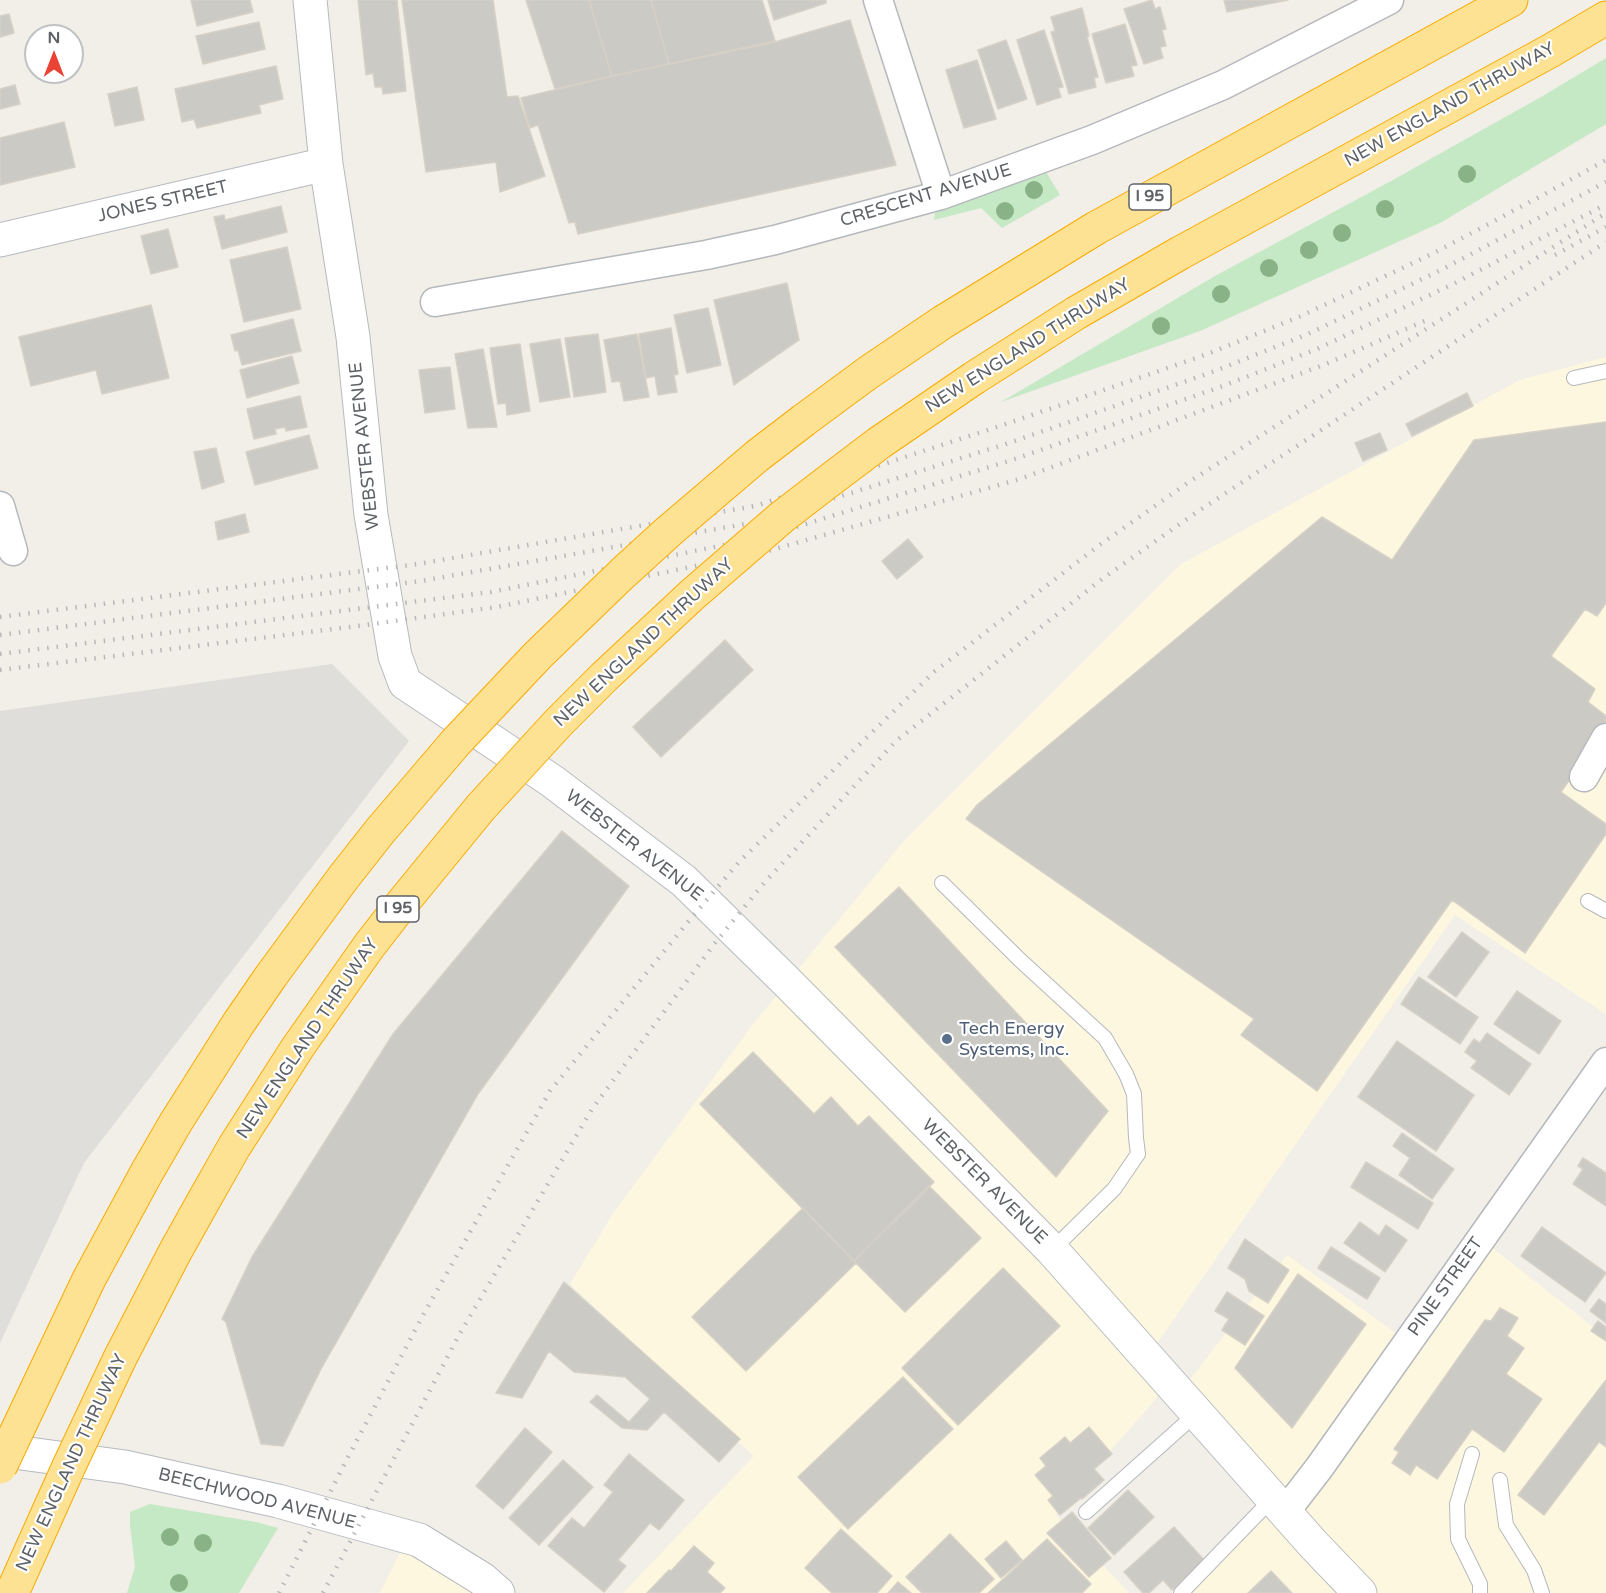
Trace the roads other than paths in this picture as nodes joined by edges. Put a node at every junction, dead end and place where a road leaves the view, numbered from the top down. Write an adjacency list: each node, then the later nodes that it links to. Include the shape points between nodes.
1 (310, 0): 7 (street, WEBSTER AVENUE)
2 (878, 0): 8 (street)
3 (1389, 0): 5 (street, CRESCENT AVENUE)
4 (1511, 0): 25 (highway, I 95, bridge, via 1096,228 943,322 757,456 669,531 538,655 380,831 301,933 245,1014 152,1162 89,1279)
5 (1356, 8): 8 (street, CRESCENT AVENUE, via 1241,76 1190,99 1092,140)
6 (1606, 18): 29 (highway, NEW ENGLAND THRUWAY / I 95, bridge, via 1163,263 974,378 879,443 782,518 604,677 481,807 404,900 266,1096 175,1252 120,1358)
7 (326, 164): 9 (street, JONES STREET); 21 (street, WEBSTER AVENUE, via 353,337 371,515 395,656 405,683 552,781 684,881)
8 (941, 195): 10 (street, CRESCENT AVENUE, via 706,255)
9 (0, 240)
10 (435, 302)
11 (1606, 371): 12 (lane)
12 (1574, 378)
13 (0, 506): 14 (street)
14 (13, 551)
15 (1606, 738): 16 (street)
16 (1584, 777)
17 (942, 883): 21 (lane, via 1105,1038 1134,1095 1138,1154 1114,1189)
18 (1588, 900): 19 (lane)
19 (1606, 911)
20 (1606, 1062): 27 (street, PINE STREET, via 1319,1468)
21 (1052, 1250): 22 (street, WEBSTER AVENUE)
22 (1197, 1413): 27 (street, WEBSTER AVENUE); 28 (lane)
23 (0, 1450): 30 (street, BEECHWOOD AVENUE, via 125,1467 278,1501 418,1540)
24 (1472, 1454): 33 (lane, via 1457,1504 1458,1539 1480,1584)
25 (0, 1467)
26 (1500, 1480): 34 (lane, via 1506,1525 1534,1570)
27 (1279, 1505): 31 (lane); 32 (street, WEBSTER AVENUE)
28 (1086, 1512)
29 (12, 1593)
30 (498, 1593)
31 (1181, 1593)
32 (1360, 1593)
33 (1480, 1593)
34 (1542, 1593)

